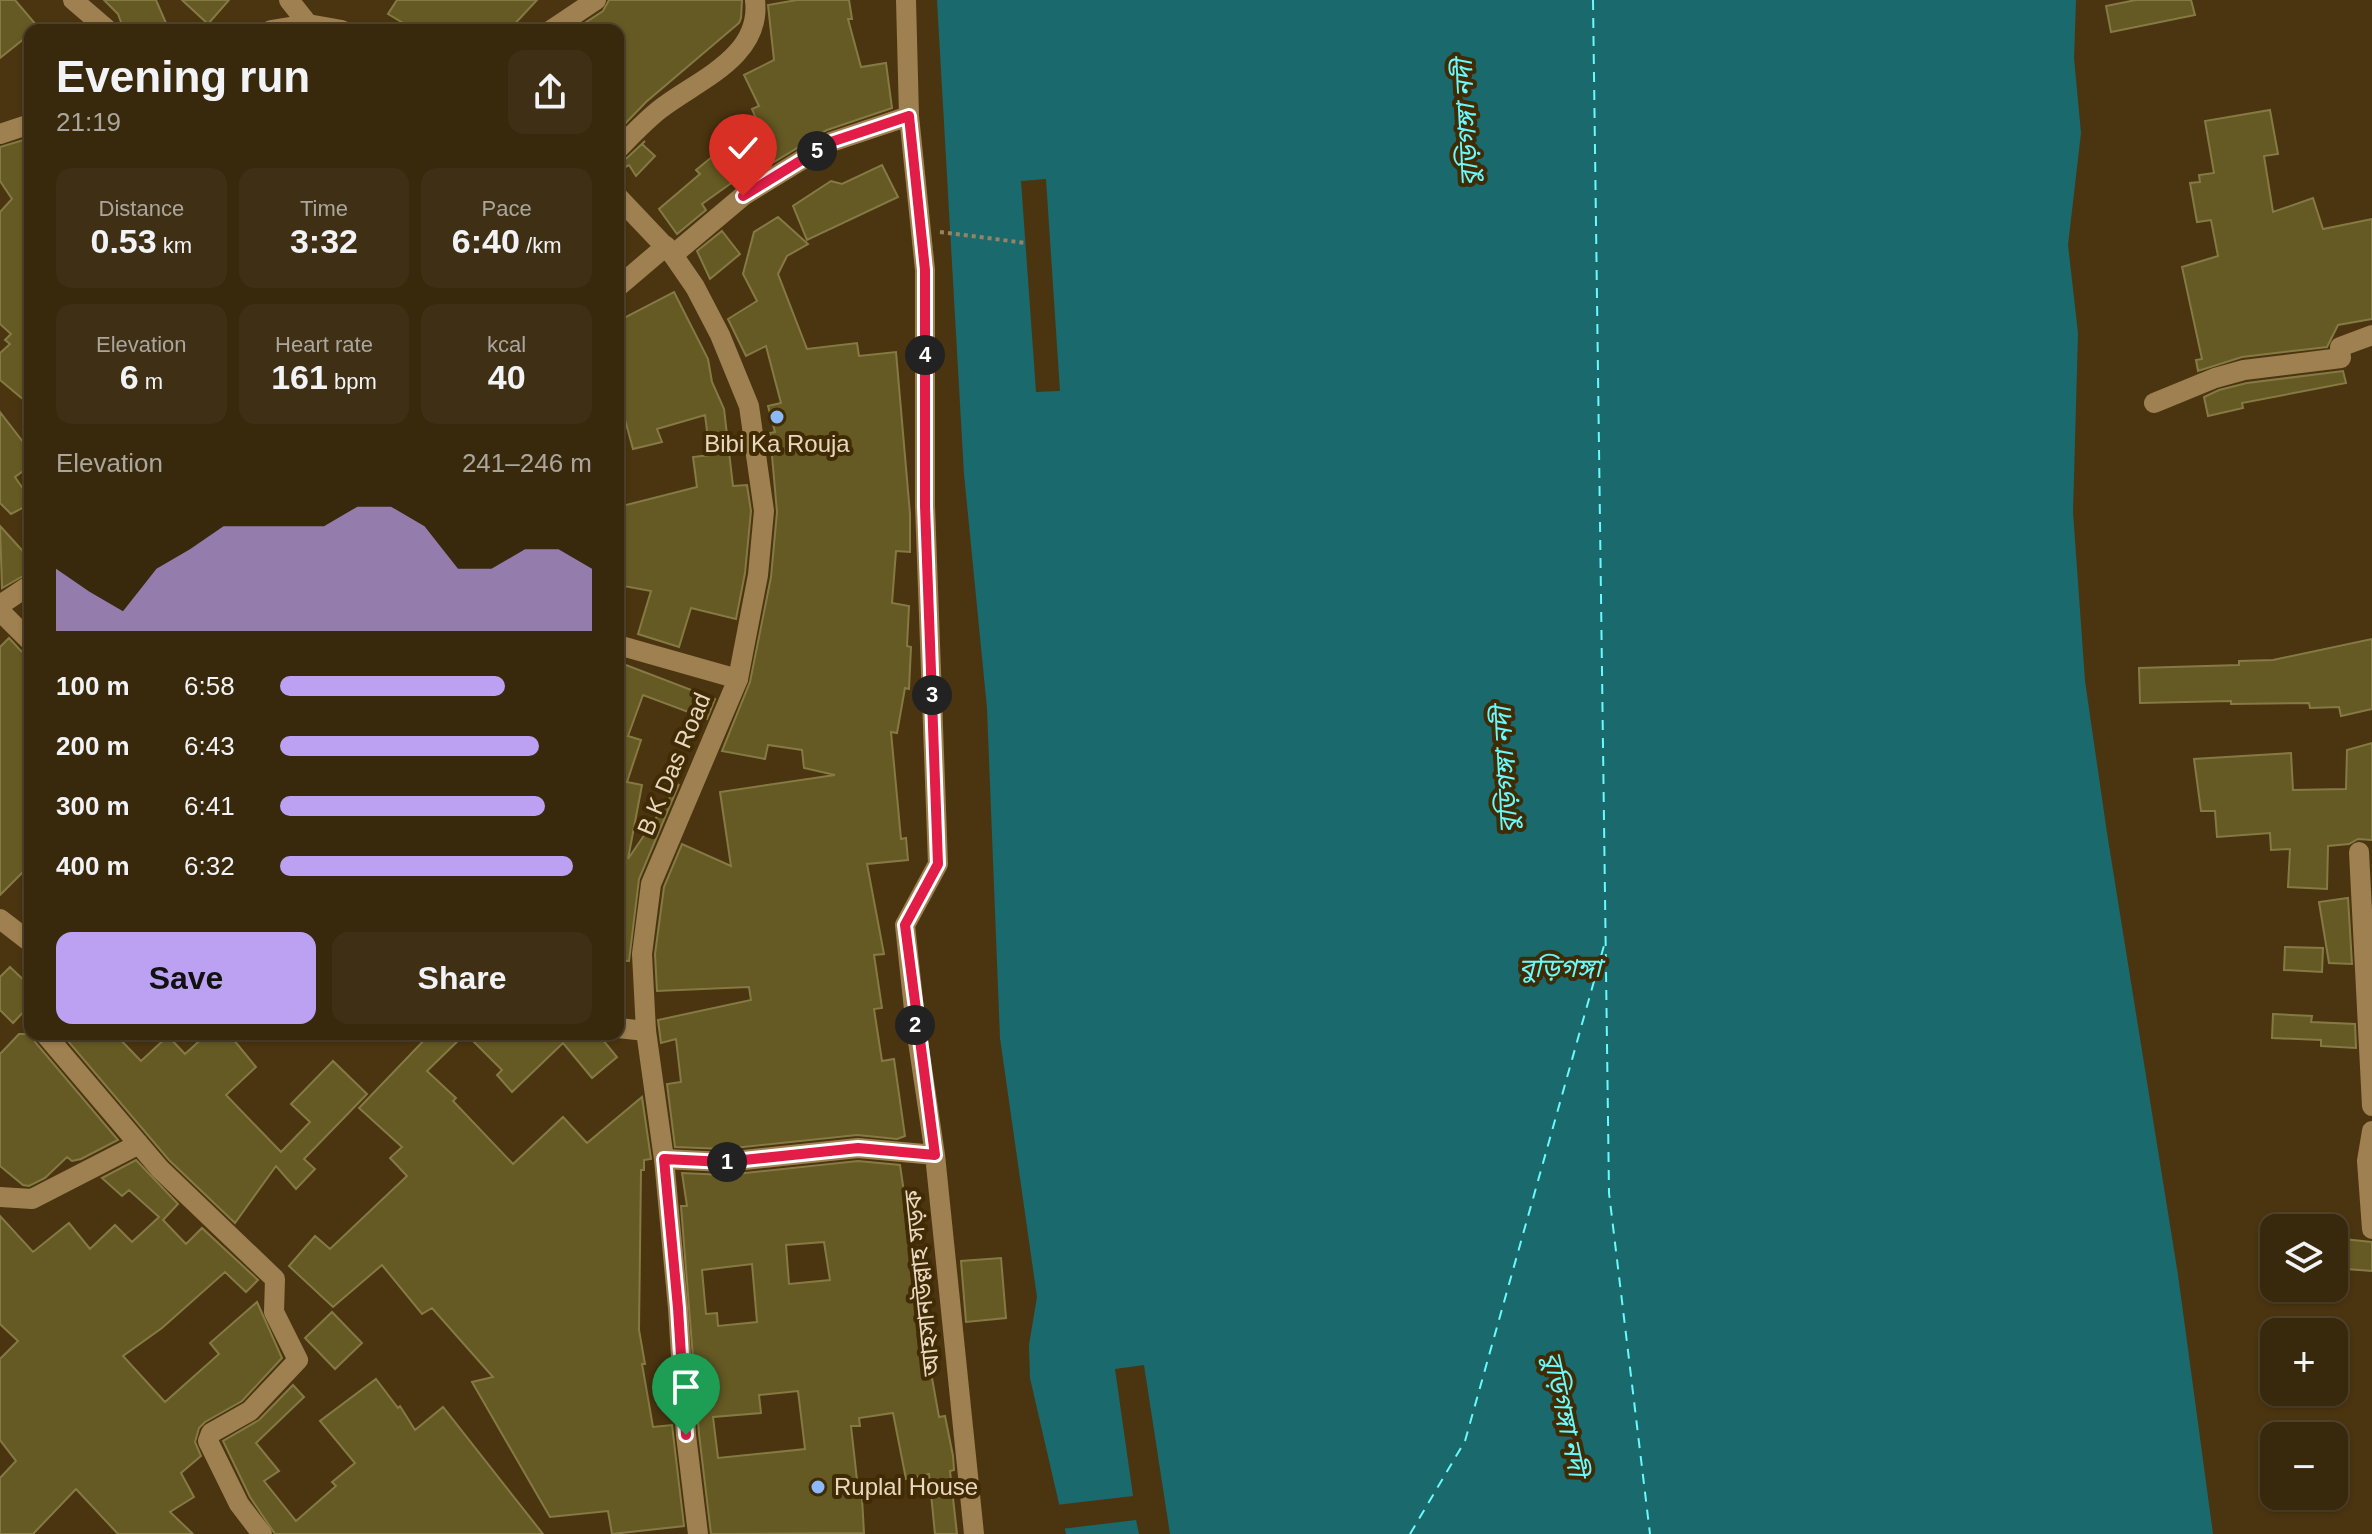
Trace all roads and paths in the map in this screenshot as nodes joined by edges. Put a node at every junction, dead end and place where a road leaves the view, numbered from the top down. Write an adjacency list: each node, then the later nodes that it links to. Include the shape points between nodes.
1 (73, 0): 6 (street)
2 (289, 0): 7 (street)
3 (596, 0): 8 (street)
4 (755, 0): 12 (street, via 749,38 717,73 659,110)
5 (906, 0): 9 (street, আহসানউল্লাহ সড়ক)
6 (101, 24)
7 (308, 24)
8 (560, 24)
9 (909, 116): 14 (street, আহসানউল্লাহ সড়ক); 16 (street, via 831,142)
10 (24, 126): 11 (street)
11 (0, 134)
12 (624, 143)
13 (624, 203): 16 (street, B K Das Road)
14 (922, 230): 15 (path); 34 (street, আহসানউল্লাহ সড়ক, via 938,864 905,925)
15 (1026, 243)
16 (669, 250): 17 (street); 24 (street, B K Das Road, via 720,335 749,406 764,511)
17 (624, 283)
18 (2372, 335): 19 (street, via 2340,347 2341,358 2244,370)
19 (2154, 403)
20 (24, 590): 21 (street)
21 (0, 608): 22 (street)
22 (24, 634)
23 (624, 647): 24 (street)
24 (738, 679): 29 (street, B K Das Road, via 651,884 642,954)
25 (2359, 852): 31 (street)
26 (0, 919): 27 (street)
27 (24, 937)
28 (624, 1029): 29 (street)
29 (646, 1031): 35 (street, B K Das Road)
30 (50, 1040): 33 (street)
31 (2372, 1106)
32 (2372, 1131): 36 (street)
33 (139, 1144): 37 (street, via 32,1199); 39 (street, via 275,1279 274,1312 298,1360 250,1411 211,1433 208,1441)
34 (935, 1155): 35 (street, via 858,1148 725,1162); 41 (street, আহসানউল্লাহ সড়ক)
35 (664, 1159): 40 (street, B K Das Road)
36 (2369, 1161): 38 (street)
37 (0, 1197)
38 (2372, 1229)
39 (249, 1529)
40 (698, 1534)
41 (974, 1534)

